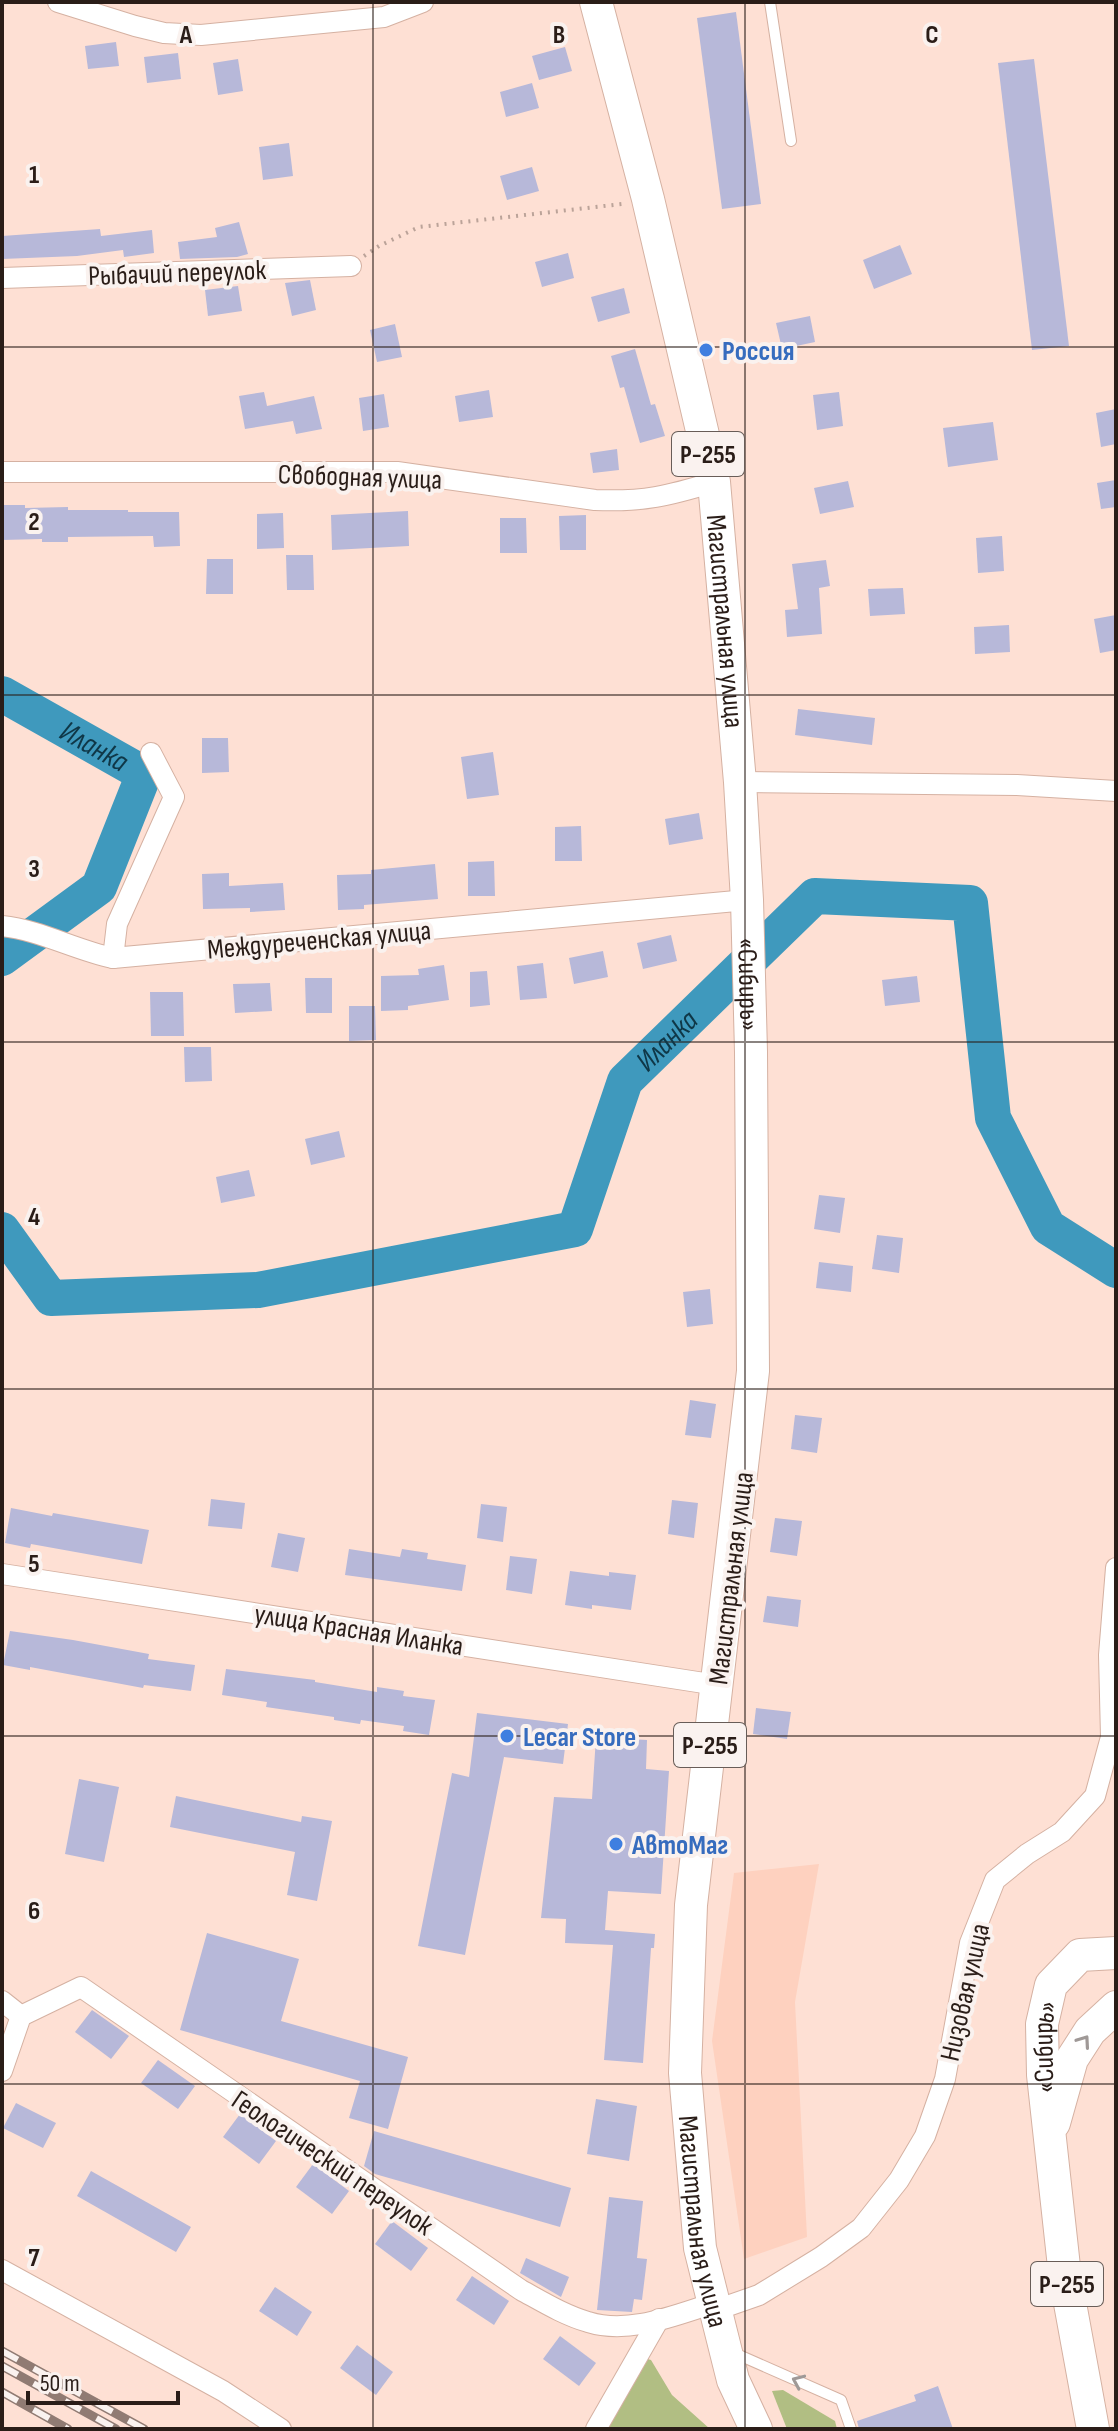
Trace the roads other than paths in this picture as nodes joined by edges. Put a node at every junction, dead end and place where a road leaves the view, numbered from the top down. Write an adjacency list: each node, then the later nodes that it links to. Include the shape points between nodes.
1 (58, 2): 2 (street, via 164,33 201,35 384,17)
2 (423, 2)
3 (596, 2): 9 (main road, Магистральная улица / Р-255)
4 (770, 2): 5 (lane)
5 (791, 141)
6 (351, 266): 7 (street, Рыбачий переулок)
7 (2, 278)
8 (2, 472): 9 (street, Свободная улица, via 397,472 627,502)
9 (714, 482): 11 (main road, Магистральная улица / Р-255)
10 (151, 753): 15 (street, via 174,797 117,924)
11 (740, 782): 12 (street); 13 (main road, Магистральная улица / Р-255)
12 (1116, 791)
13 (747, 909): 15 (street, Междуреченская улица); 16 (main road, «Сибирь» / Р-255)
14 (2, 926): 15 (street)
15 (113, 958)
16 (751, 1052): 19 (main road, Магистральная улица / Р-255, via 753,1371)
17 (1116, 1568): 27 (street, Низовая улица, via 1109,1655 1111,1737 1095,1796 1062,1832 995,1880 970,1943 945,2079 925,2136 861,2228 759,2295)
18 (2, 1574): 19 (street, улица Красная Иланка)
19 (717, 1685): 27 (main road, Магистральная улица / Р-255, via 691,1905 685,2073 700,2248)
20 (1116, 1953): 25 (main road, «Сибирь» / Р-255, via 1080,1955 1051,1985 1042,2024)
21 (2, 2001): 23 (street)
22 (1116, 2007): 25 (main road, «Сибирь» / Р-255, one-way to 22, via 1072,2059 1090,2031)
23 (21, 2016): 24 (street); 28 (street, Геологический переулок, via 81,1987 521,2290 591,2323 614,2327)
24 (2, 2071)
25 (1050, 2137): 34 (main road, «Сибирь» / Р-255, via 1065,2276)
26 (2, 2270): 30 (street, via 223,2391)
27 (715, 2306): 28 (street, Геологический переулок); 29 (main road, Магистральная улица / Р-255)
28 (659, 2319): 31 (street)
29 (726, 2349): 32 (main road, Магистральная улица / Р-255, via 733,2380); 33 (lane, one-way to 29, via 841,2400)
30 (281, 2429)
31 (596, 2429)
32 (756, 2429)
33 (851, 2429)
34 (1093, 2429)

